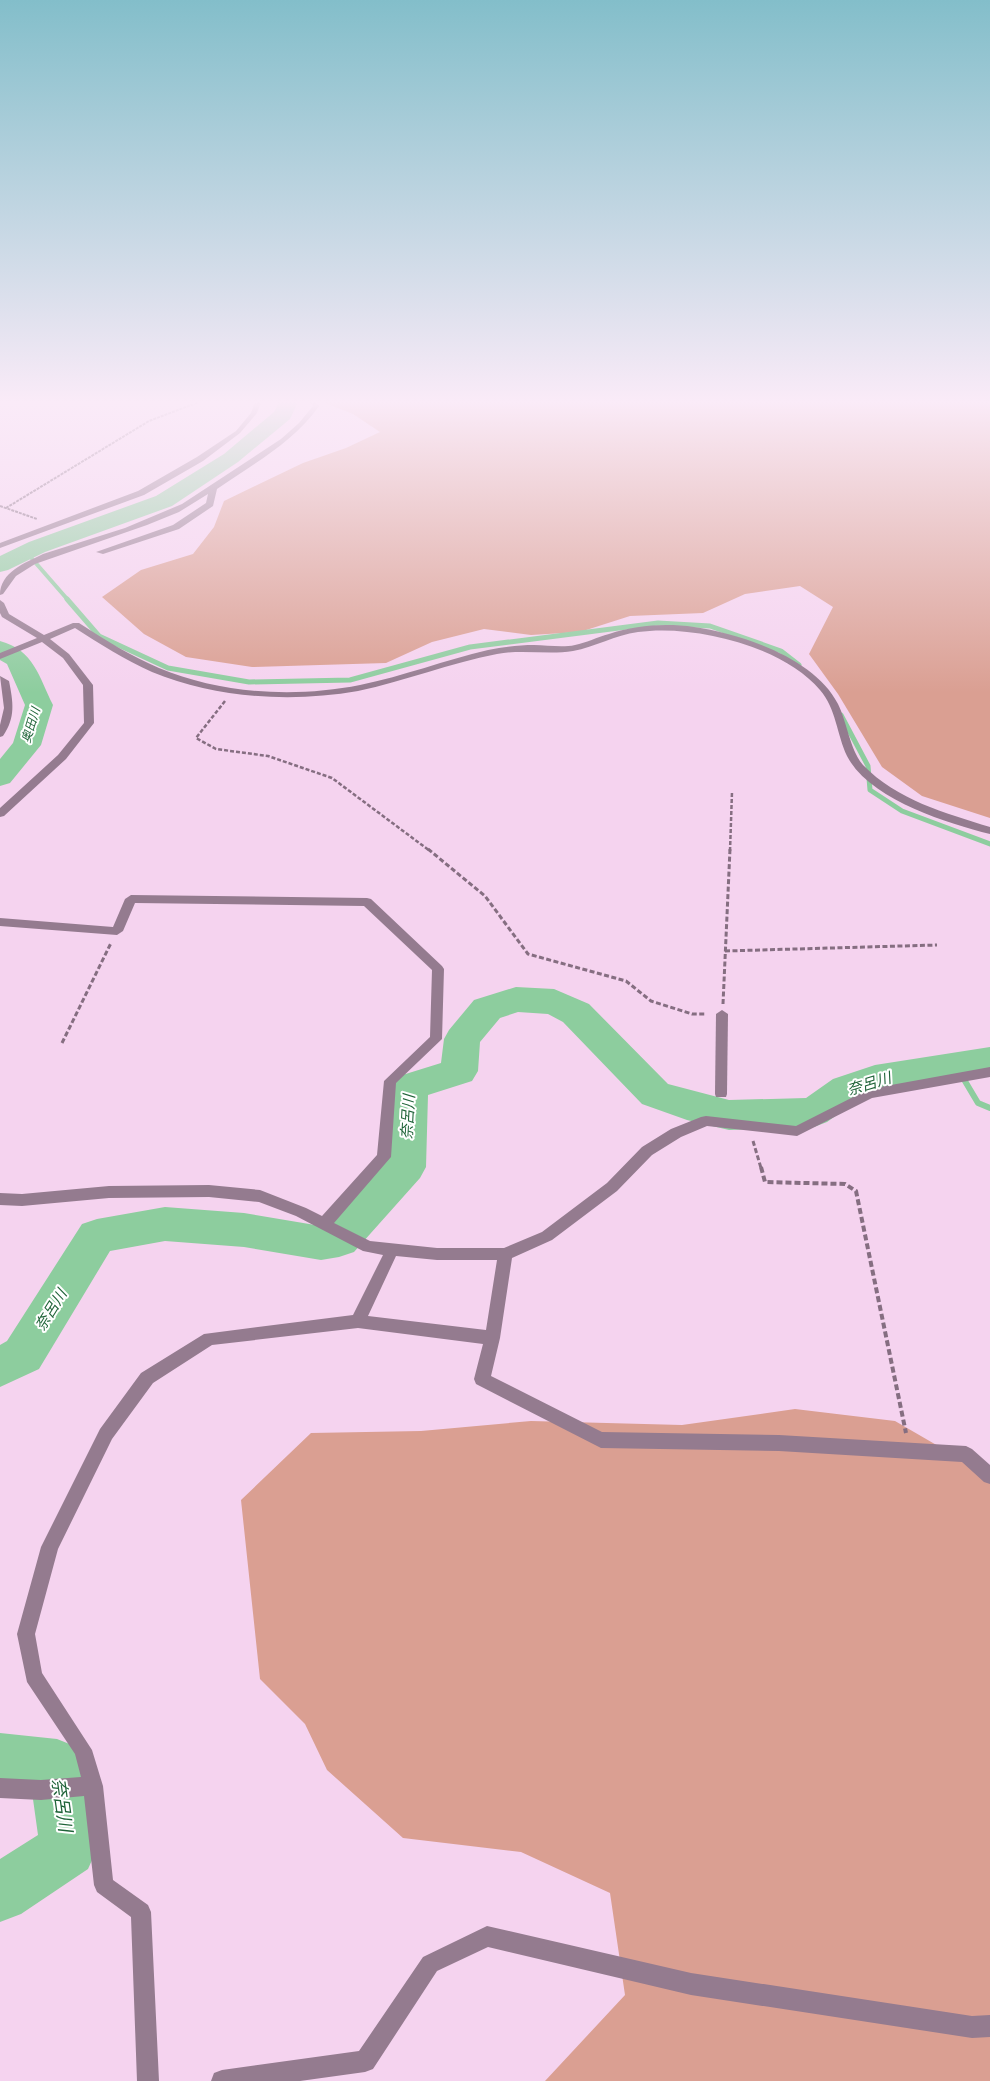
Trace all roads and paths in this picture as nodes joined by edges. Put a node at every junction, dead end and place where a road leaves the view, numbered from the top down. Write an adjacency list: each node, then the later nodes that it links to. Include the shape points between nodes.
1 (20, 499): 6 (path)
2 (124, 499): 7 (street)
3 (194, 499): 10 (street, via 149,522 43,558 46,556 20,568)
4 (211, 499): 9 (street, via 210,504 176,527)
5 (0, 506): 6 (path)
6 (6, 508): 7 (path)
7 (54, 525): 8 (street)
8 (0, 546)
9 (100, 552)
10 (0, 592)
11 (0, 603): 12 (street, via 5,615)
12 (43, 638): 13 (street); 15 (street, via 76,625 108,646 152,668 180,679); 18 (street, via 66,656 88,685 89,723 62,757)
13 (0, 656)
14 (0, 679): 16 (street, via 4,681 10,711 8,723)
15 (233, 691): 19 (street, via 290,694 356,689 478,656 516,649 572,648 637,629 672,627 708,632 772,653 801,669 824,688 840,717 848,749 877,784 896,797); 24 (path, via 196,738 216,749 268,756 332,778 485,896 528,954 626,981 651,1001 692,1014)
16 (0, 734)
17 (732, 792): 23 (path)
18 (0, 814)
19 (990, 831)
20 (0, 922): 21 (street)
21 (117, 931): 25 (path); 30 (street, via 131,899 368,902 438,969 436,1039 390,1081 384,1157)
22 (937, 945): 23 (path)
23 (725, 951): 24 (path)
24 (722, 1014): 27 (street)
25 (62, 1043)
26 (986, 1073): 28 (street, via 869,1094 797,1131)
27 (721, 1094)
28 (749, 1126): 32 (street, via 706,1121 676,1133 647,1151 612,1187 548,1236); 35 (path, via 764,1182 845,1184 856,1190)
29 (0, 1199): 30 (street, via 109,1192 209,1191 260,1196)
30 (331, 1226): 31 (street, via 368,1247)
31 (392, 1250): 32 (street); 33 (street)
32 (505, 1254): 34 (street)
33 (358, 1321): 34 (street); 37 (street, via 209,1339 147,1378 106,1434 50,1547 26,1634 33,1676 83,1750)
34 (492, 1338): 35 (street, via 482,1378 601,1440 779,1443)
35 (910, 1451): 36 (street, via 966,1454)
36 (990, 1476)
37 (93, 1786): 38 (street, via 41,1790); 40 (street, via 104,1885 142,1912)
38 (0, 1788)
39 (990, 2026): 41 (street, via 972,2026 691,1984 487,1936 430,1964 365,2061)
40 (148, 2081)
41 (222, 2081)

